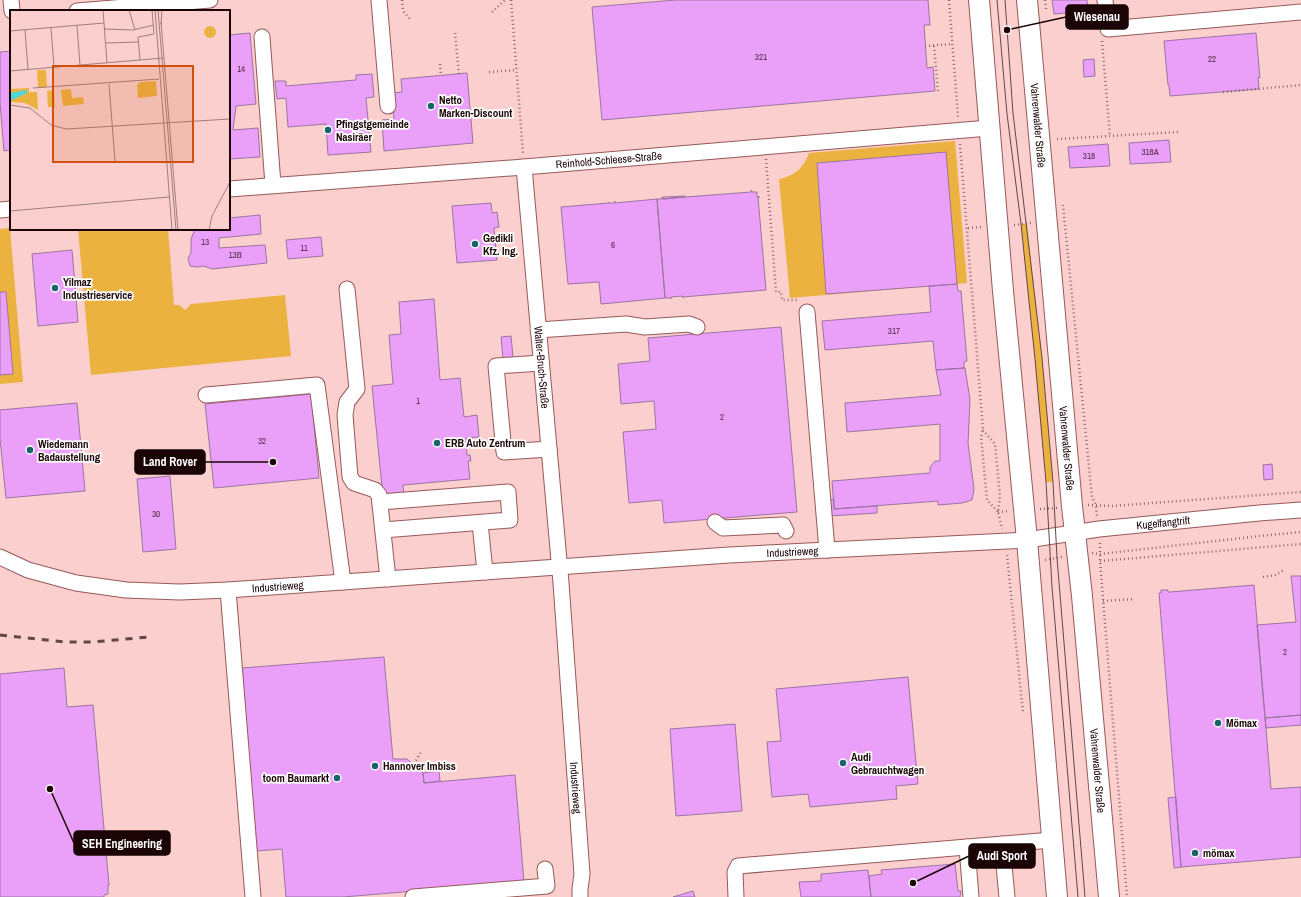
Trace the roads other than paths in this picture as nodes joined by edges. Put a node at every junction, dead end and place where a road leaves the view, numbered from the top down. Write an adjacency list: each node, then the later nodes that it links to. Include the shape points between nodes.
1 (11, 0): 7 (street)
2 (210, 0): 8 (street)
3 (379, 0): 13 (street)
4 (979, 0): 14 (main road)
5 (1027, 0): 33 (main road, Vahrenwalder Straße, via 1056,221 1072,506)
6 (1105, 0): 9 (street, via 1108,29)
7 (12, 10)
8 (89, 10)
9 (1301, 12)
10 (10, 16): 11 (street)
11 (0, 17)
12 (262, 37): 16 (street)
13 (388, 106)
14 (989, 128): 15 (street, Reinhold-Schleese-Straße); 34 (main road)
15 (524, 167): 16 (street, Reinhold-Schleese-Straße); 23 (street, Walter-Bruch-Straße)
16 (273, 185): 17 (street, Reinhold-Schleese-Straße)
17 (230, 189)
18 (10, 209): 19 (street)
19 (0, 210)
20 (347, 289): 27 (street, via 357,389 347,402 345,415 350,477 354,484 375,490)
21 (807, 312): 35 (street)
22 (697, 327): 23 (street, via 689,324 645,328 626,324)
23 (538, 330): 24 (street, Walter-Bruch-Straße)
24 (541, 363): 26 (street, Walter-Bruch-Straße); 26 (street, via 496,366 504,452)
25 (206, 395): 40 (street, via 317,385)
26 (549, 449): 37 (street, Walter-Bruch-Straße)
27 (380, 502): 30 (street, via 508,492 510,520); 31 (street)
28 (1301, 510): 33 (street, Kugelfangtrift)
29 (715, 522): 32 (street, via 723,528 783,525)
30 (480, 523): 31 (street); 38 (street)
31 (382, 530): 39 (street)
32 (786, 531)
33 (1076, 532): 34 (street, Kugelfangtrift); 53 (main road, Vahrenwalder Straße)
34 (1027, 540): 35 (street, Industrieweg); 42 (main road)
35 (827, 550): 37 (street, Industrieweg)
36 (0, 557): 41 (street, Industrieweg, via 28,570 76,583 126,590)
37 (559, 567): 38 (street, Industrieweg); 46 (street, Industrieweg, via 582,874)
38 (485, 572): 39 (street, Industrieweg)
39 (388, 579): 40 (street, Industrieweg)
40 (343, 582): 41 (street, Industrieweg)
41 (228, 590): 47 (street)
42 (1052, 840): 43 (street); 52 (main road)
43 (1002, 844): 44 (street); 51 (street)
44 (968, 847): 49 (street, via 738,866 735,872); 50 (street)
45 (545, 869): 48 (street, via 547,886)
46 (580, 893)
47 (253, 897)
48 (413, 897)
49 (736, 897)
50 (971, 897)
51 (1007, 897)
52 (1057, 897)
53 (1109, 897)

